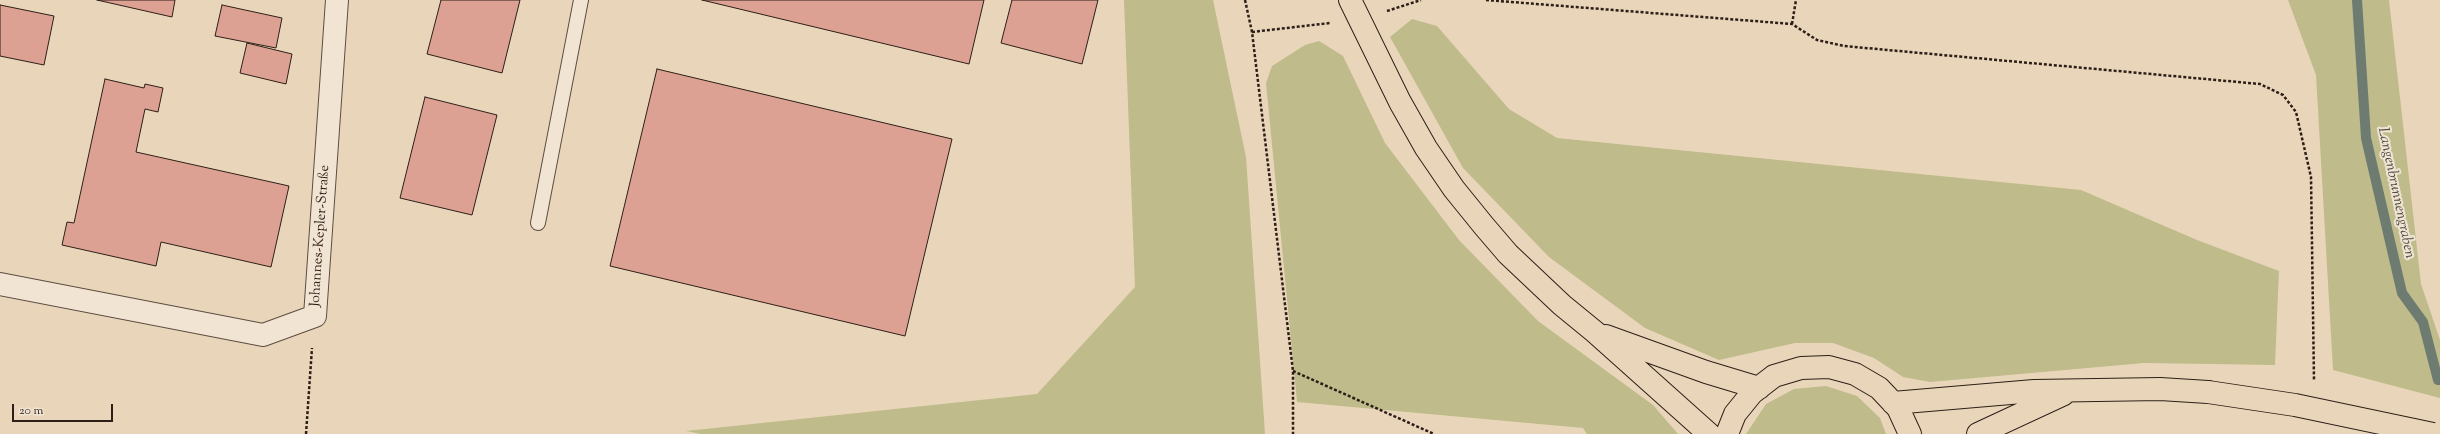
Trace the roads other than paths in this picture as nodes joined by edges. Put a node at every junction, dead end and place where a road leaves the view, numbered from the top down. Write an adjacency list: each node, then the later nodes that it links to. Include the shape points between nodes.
1 (337, 0): 5 (street, Johannes-Kepler-Straße, via 315,316 263,335)
2 (581, 0): 4 (lane)
3 (1350, 0): 6 (main road, via 1400,102 1426,148 1454,189 1508,254 1562,306)
4 (538, 223)
5 (0, 284)
6 (1595, 332): 7 (main road); 10 (main road)
7 (1759, 388): 9 (main road, via 1774,376 1801,368 1828,367 1855,374 1879,388); 11 (main road, via 1735,414)
8 (2069, 392): 9 (main road, via 1998,393); 13 (main road); 14 (main road, bridge, via 2126,389 2208,392 2295,405)
9 (1893, 403): 12 (main road)
10 (1709, 434)
11 (1727, 434)
12 (1910, 434)
13 (1978, 434)
14 (2433, 434)

